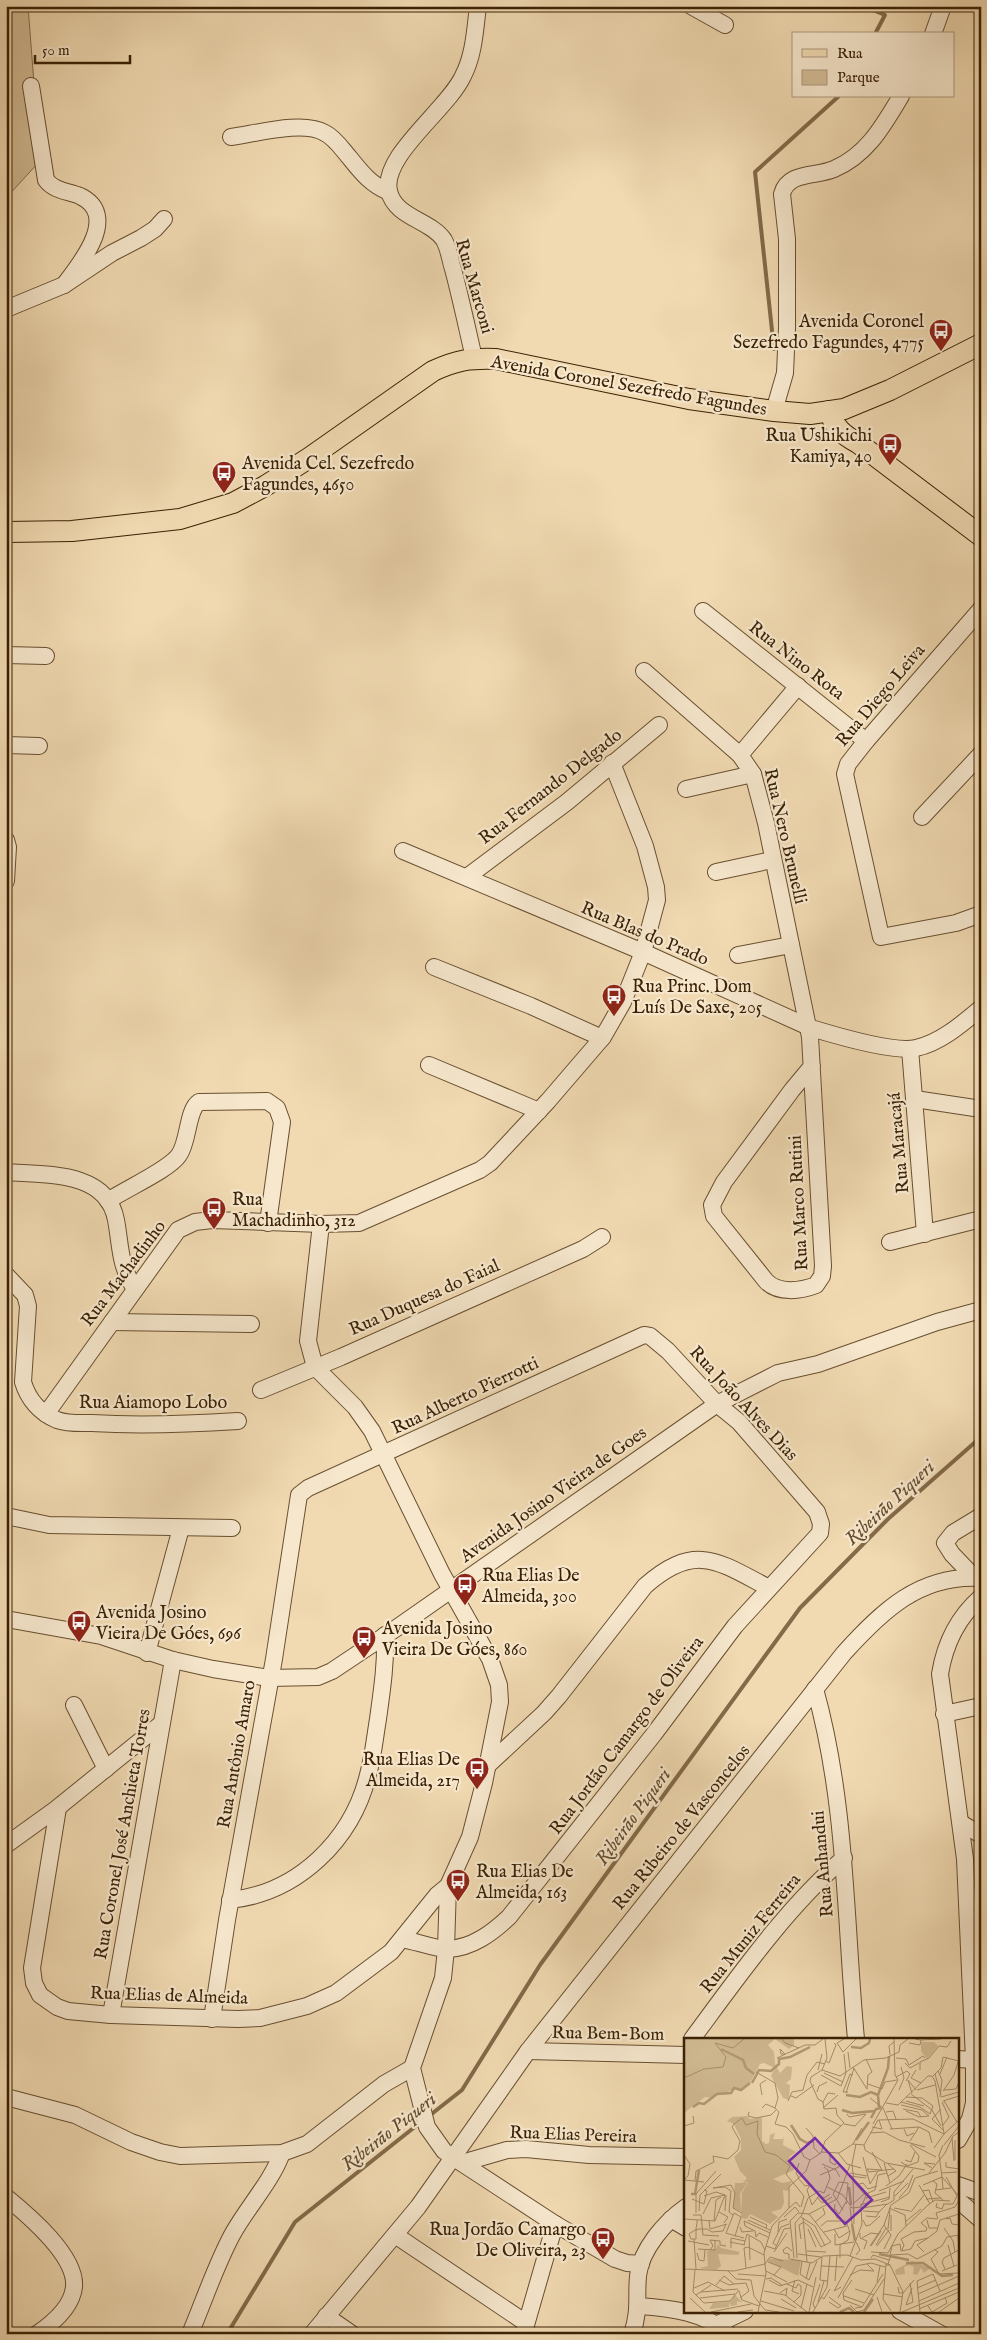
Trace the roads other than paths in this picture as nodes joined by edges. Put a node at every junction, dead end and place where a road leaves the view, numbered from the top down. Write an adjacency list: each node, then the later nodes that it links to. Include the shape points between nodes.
1 (478, 6): 9 (street, via 469,63 463,76 442,108 404,147 390,176)
2 (691, 6): 4 (street)
3 (944, 6): 5 (street)
4 (726, 25)
5 (934, 32)
6 (31, 86): 11 (street, via 46,180 56,188 84,198 96,210 98,217 82,263)
7 (900, 98): 16 (street, via 860,154 831,170 790,181 783,188 787,239)
8 (230, 137): 9 (street, via 298,127 314,128 335,141 372,183)
9 (389, 192): 14 (street, Rua Marconi, via 405,213 444,239)
10 (164, 219): 11 (street, via 148,234)
11 (64, 285): 12 (street)
12 (6, 309)
13 (981, 344): 15 (main road, Avenida Coronel Sezefredo Fagundes, via 890,390)
14 (474, 358): 16 (main road, Avenida Coronel Sezefredo Fagundes, via 532,365 689,399); 18 (main road, Avenida Coronel Sezefredo Fagundes, via 453,362 434,371 309,458 233,503 180,519 72,531)
15 (837, 410): 16 (main road, Avenida Coronel Sezefredo Fagundes); 17 (main road, via 850,432)
16 (784, 412): 17 (main road)
17 (850, 439): 19 (main road)
18 (6, 532)
19 (981, 536)
20 (981, 609): 27 (street, Rua Diego Leiva)
21 (703, 611): 25 (street, Rua Nino Rota)
22 (6, 655): 23 (street)
23 (46, 656)
24 (644, 671): 31 (street, Rua Nero Brunelli)
25 (798, 686): 27 (street, Rua Nino Rota); 31 (street)
26 (659, 725): 32 (street, Rua Fernando Delgado)
27 (866, 741): 42 (street, Rua Diego Leiva, via 848,764 845,774 881,936)
28 (6, 745): 29 (street)
29 (39, 746)
30 (981, 754): 35 (street)
31 (740, 755): 33 (street, Rua Nero Brunelli)
32 (612, 763): 40 (street, Rua Fernando Delgado, via 567,802); 44 (street, Rua Machadinho, via 645,846 656,887 657,900)
33 (753, 774): 34 (street); 38 (street, Rua Nero Brunelli)
34 (686, 789)
35 (922, 817)
36 (6, 840): 41 (street)
37 (403, 851): 40 (street, Rua Blas do Prado)
38 (772, 860): 39 (street); 43 (street, Rua Nero Brunelli)
39 (716, 872)
40 (466, 877): 44 (street, Rua Blas do Prado)
41 (6, 881)
42 (981, 914)
43 (791, 945): 45 (street); 48 (street, Rua Nero Brunelli)
44 (643, 952): 48 (street, Rua Blas do Prado); 49 (street, Rua Machadinho, via 624,1002)
45 (738, 956)
46 (434, 967): 49 (street)
47 (981, 1008): 50 (street, Rua Blas do Prado, via 947,1034 925,1046)
48 (806, 1025): 50 (street, Rua Blas do Prado, via 851,1040); 52 (street, Rua Marco Rutini)
49 (602, 1038): 55 (street, Rua Machadinho)
50 (910, 1049): 53 (street, Rua Maracajá)
51 (429, 1065): 55 (street)
52 (812, 1066): 52 (street, Rua Marco Rutini, via 822,1276 819,1283 811,1287 782,1290 766,1281 714,1216 712,1204 724,1182)
53 (915, 1099): 54 (street); 61 (street, Rua Maracajá)
54 (981, 1109)
55 (539, 1111): 60 (street, Rua Machadinho, via 490,1164 480,1170 359,1223)
56 (6, 1172): 57 (street, via 71,1177 90,1185)
57 (108, 1201): 59 (street, via 175,1160 186,1142 193,1108 200,1102 267,1101 277,1108 282,1122); 65 (street, via 114,1210 120,1259)
58 (981, 1220): 61 (street)
59 (268, 1223): 60 (street, Rua Machadinho); 65 (street, Rua Machadinho, via 212,1220 182,1227)
60 (321, 1224): 70 (street, via 308,1341)
61 (925, 1234): 63 (street)
62 (602, 1237): 70 (street, Rua Duquesa do Faial)
63 (890, 1242)
64 (6, 1275): 73 (street, Rua Aiamopo Lobo, via 26,1295 28,1306 25,1391)
65 (135, 1289): 67 (street, Rua Machadinho)
66 (981, 1310): 72 (street, Avenida Josino Vieira de Goes, via 818,1364 778,1373)
67 (112, 1322): 68 (street); 73 (street, Rua Machadinho)
68 (250, 1324)
69 (650, 1336): 72 (street, Rua João Alves Dias); 75 (street, Rua Alberto Pierrotti, via 644,1335)
70 (315, 1367): 71 (street, Rua Duquesa do Faial); 75 (street, Rua Elias de Almeida, via 365,1419)
71 (261, 1390)
72 (717, 1404): 79 (street, Rua João Alves Dias, via 750,1434 817,1512); 84 (street, Avenida Josino Vieira de Goes)
73 (46, 1414): 74 (street, Rua Aiamopo Lobo, via 59,1421 118,1425)
74 (238, 1421)
75 (383, 1455): 76 (street, Rua Alberto Pierrotti); 84 (street, Rua Elias de Almeida)
76 (299, 1495): 90 (street, Rua Antônio Amaro)
77 (6, 1516): 80 (street, via 49,1525)
78 (981, 1516): 82 (street, via 953,1533 945,1543)
79 (822, 1524): 83 (street, Rua Jordão Camargo de Oliveira, via 820,1532)
80 (181, 1528): 81 (street); 88 (street)
81 (232, 1528)
82 (977, 1578): 91 (street, Rua Ribeiro de Vasconcelos, via 938,1584 894,1603 859,1636)
83 (769, 1588): 96 (street, via 716,1561 705,1559 685,1562 663,1571 645,1586 544,1713); 106 (street, Rua Jordão Camargo de Oliveira, via 735,1626 522,1902 483,1938 465,1946)
84 (451, 1590): 87 (street, Avenida Josino Vieira de Goes); 96 (street, Rua Elias de Almeida, via 490,1659 499,1685 500,1702)
85 (981, 1597): 94 (street, via 958,1622 944,1655 940,1674)
86 (6, 1619): 88 (street, Avenida Josino Vieira de Goes, via 101,1636)
87 (385, 1635): 90 (street, Avenida Josino Vieira de Goes, via 318,1677); 104 (street, via 386,1665 368,1775 346,1827 316,1863 290,1882 249,1898)
88 (147, 1652): 89 (street, Avenida Josino Vieira de Goes)
89 (173, 1660): 90 (street, Avenida Josino Vieira de Goes); 95 (street, Rua Coronel José Anchieta Torres)
90 (269, 1678): 104 (street, Rua Antônio Amaro)
91 (815, 1689): 102 (street, Rua Anhandui, via 825,1724); 111 (street, Rua Ribeiro de Vasconcelos)
92 (74, 1705): 97 (street)
93 (981, 1706): 94 (street)
94 (944, 1714): 99 (street)
95 (161, 1724): 97 (street); 107 (street, Rua Coronel José Anchieta Torres)
96 (487, 1766): 103 (street, Rua Elias de Almeida, via 470,1837)
97 (106, 1769): 98 (street)
98 (58, 1808): 101 (street); 107 (street, Rua Elias de Almeida, via 32,1961 34,1983 40,1994 57,2007)
99 (961, 1823): 100 (street); 113 (street)
100 (981, 1835)
101 (6, 1845)
102 (844, 1858): 109 (street, Rua Muniz Ferreira, via 814,1885); 110 (street, Rua Anhandui)
103 (448, 1886): 105 (street, Rua Elias de Almeida); 106 (street)
104 (230, 1900): 108 (street, Rua Antônio Amaro)
105 (402, 1939): 106 (street, Rua Jordão Camargo de Oliveira); 108 (street, Rua Elias de Almeida, via 359,1977 336,1993 307,2006 260,2018)
106 (446, 1949): 114 (street, via 443,1978)
107 (111, 2015): 108 (street, Rua Elias de Almeida)
108 (212, 2019)
109 (693, 2038)
110 (856, 2038)
111 (528, 2051): 112 (street, Rua Bem-Bom); 120 (street, Rua Ribeiro de Vasconcelos, via 490,2103)
112 (684, 2053)
113 (966, 2059): 116 (street)
114 (414, 2075): 118 (street, via 384,2084 307,2144); 120 (street, via 427,2127 440,2146)
115 (6, 2097): 118 (street, via 75,2115 160,2152 180,2156)
116 (977, 2104): 117 (street)
117 (960, 2136)
118 (282, 2153): 139 (street, via 267,2185 232,2234 212,2275)
119 (684, 2157): 120 (street, Rua Elias Pereira, via 589,2155 526,2149)
120 (458, 2161): 128 (street); 130 (street)
121 (960, 2186): 122 (street)
122 (981, 2193)
123 (6, 2197): 138 (street, via 56,2245 72,2274 72,2296 58,2317)
124 (960, 2202): 127 (street)
125 (684, 2208): 126 (street)
126 (671, 2219): 129 (street); 131 (street)
127 (981, 2220)
128 (555, 2224): 131 (street, via 615,2259); 136 (street)
129 (684, 2227)
130 (395, 2236): 135 (street); 136 (street)
131 (641, 2264): 132 (street)
132 (639, 2306): 137 (street, via 696,2315); 142 (street)
133 (744, 2312): 137 (street)
134 (902, 2312): 143 (street)
135 (326, 2316): 140 (street); 141 (street)
136 (525, 2328)
137 (723, 2329)
138 (37, 2334)
139 (190, 2334)
140 (312, 2334)
141 (352, 2334)
142 (632, 2334)
143 (941, 2334)

